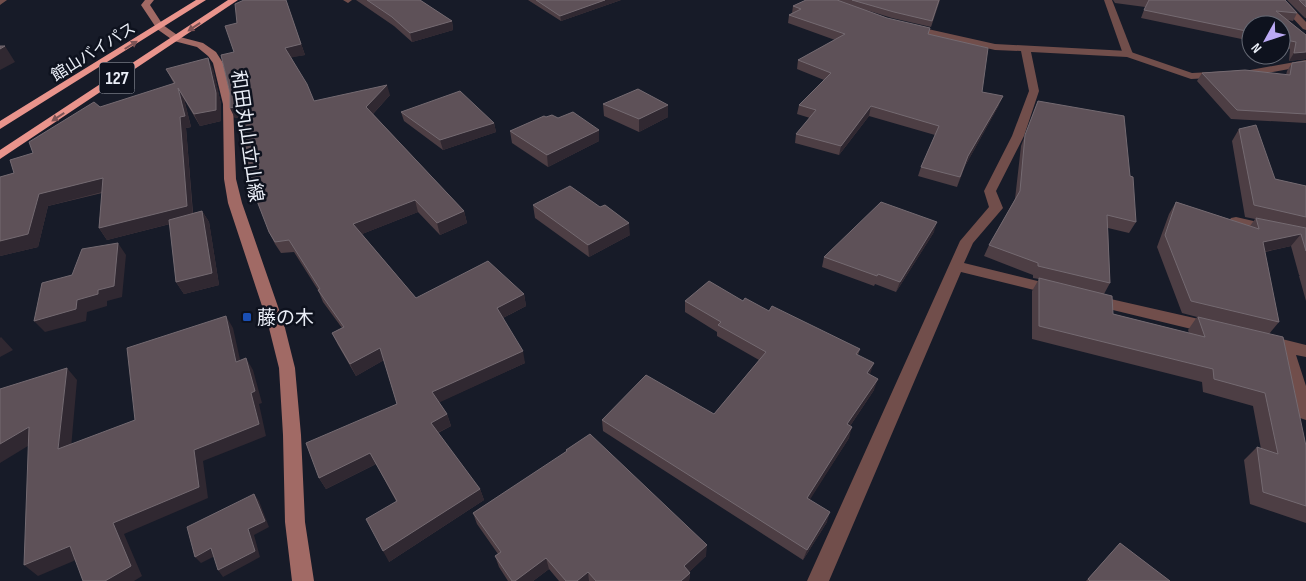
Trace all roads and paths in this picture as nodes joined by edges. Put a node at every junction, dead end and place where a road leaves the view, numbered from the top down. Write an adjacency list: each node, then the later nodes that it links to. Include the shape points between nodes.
1 (150, 0): 7 (main road, 和田丸山立山線, via 145,5)
2 (202, 0): 7 (highway, 館山バイパス / 127)
3 (234, 0): 9 (highway, 館山バイパス / 127, one-way to 9)
4 (1108, 0): 11 (street)
5 (1280, 0): 8 (street)
6 (897, 24): 10 (street, via 995,47)
7 (160, 27): 9 (main road, 和田丸山立山線); 13 (highway, 館山バイパス / 127, one-way to 7)
8 (1306, 27)
9 (177, 39): 14 (highway, 館山バイパス / 127, one-way to 14); 23 (main road, 和田丸山立山線, via 200,45 212,54 218,63 228,104 230,179 235,203 288,368 295,522)
10 (1025, 50): 11 (street); 17 (street, via 1034,91 1018,136 990,191 996,208 967,242)
11 (1128, 54): 12 (street, via 1191,76 1250,73)
12 (1306, 63)
13 (0, 126)
14 (0, 155)
15 (1236, 221): 16 (street)
16 (1306, 237)
17 (956, 266): 18 (street); 24 (street)
18 (1228, 332)
19 (1247, 337): 20 (street)
20 (1285, 346): 21 (street); 22 (street)
21 (1306, 351)
22 (1306, 413)
23 (303, 581)
24 (818, 581)

